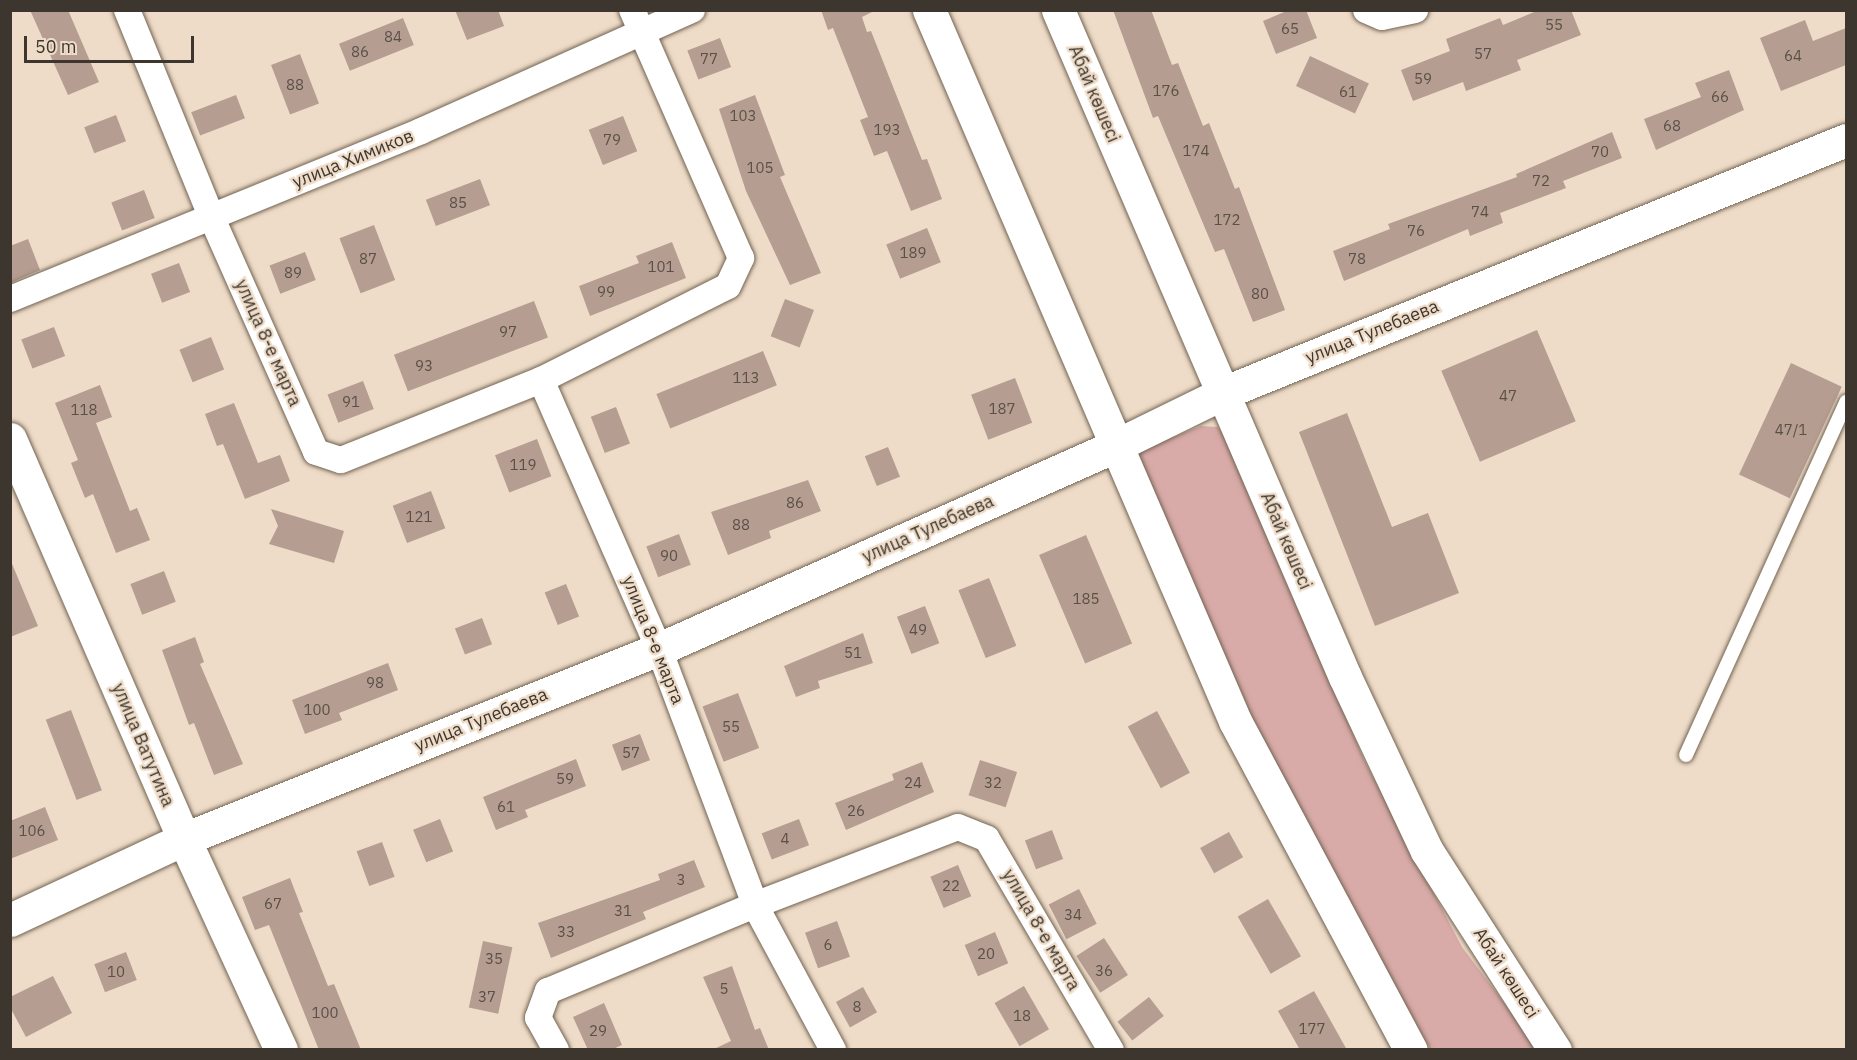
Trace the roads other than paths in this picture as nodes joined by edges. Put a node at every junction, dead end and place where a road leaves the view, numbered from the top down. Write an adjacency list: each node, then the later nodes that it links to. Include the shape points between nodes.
1 (126, 10): 9 (street, улица 8-е марта)
2 (692, 10): 7 (street, улица Химиков)
3 (929, 10): 15 (street)
4 (1058, 10): 12 (street, Абай көшесі)
5 (1366, 10): 6 (street, via 1382,17)
6 (1415, 10)
7 (636, 22): 9 (street, улица Химиков, via 421,131); 11 (street, улица 8-е марта, via 741,258 728,286)
8 (1846, 140): 12 (street, улица Тулебаева)
9 (211, 216): 10 (street, улица Химиков); 11 (street, улица 8-е марта, via 316,452 341,460)
10 (10, 299)
11 (541, 380): 16 (street, улица 8-е марта)
12 (1223, 393): 15 (street, улица Тулебаева); 26 (street, Абай көшесі, via 1345,677 1427,851)
13 (1846, 402): 17 (lane)
14 (10, 439): 18 (street, улица Ватутина)
15 (1115, 446): 16 (street, улица Тулебаева); 25 (street, via 1235,721)
16 (659, 649): 18 (street, улица Тулебаева); 19 (street, улица 8-е марта)
17 (1686, 755)
18 (184, 839): 20 (street, улица Тулебаева); 21 (street, улица Ватутина)
19 (755, 905): 22 (street, улица 8-е марта, via 548,991 538,1018); 23 (street, улица 8-е марта); 24 (street, улица 8-е марта, via 958,827 968,831 987,839)
20 (10, 921)
21 (280, 1050)
22 (556, 1050)
23 (833, 1050)
24 (1111, 1050)
25 (1411, 1050)
26 (1555, 1050)

